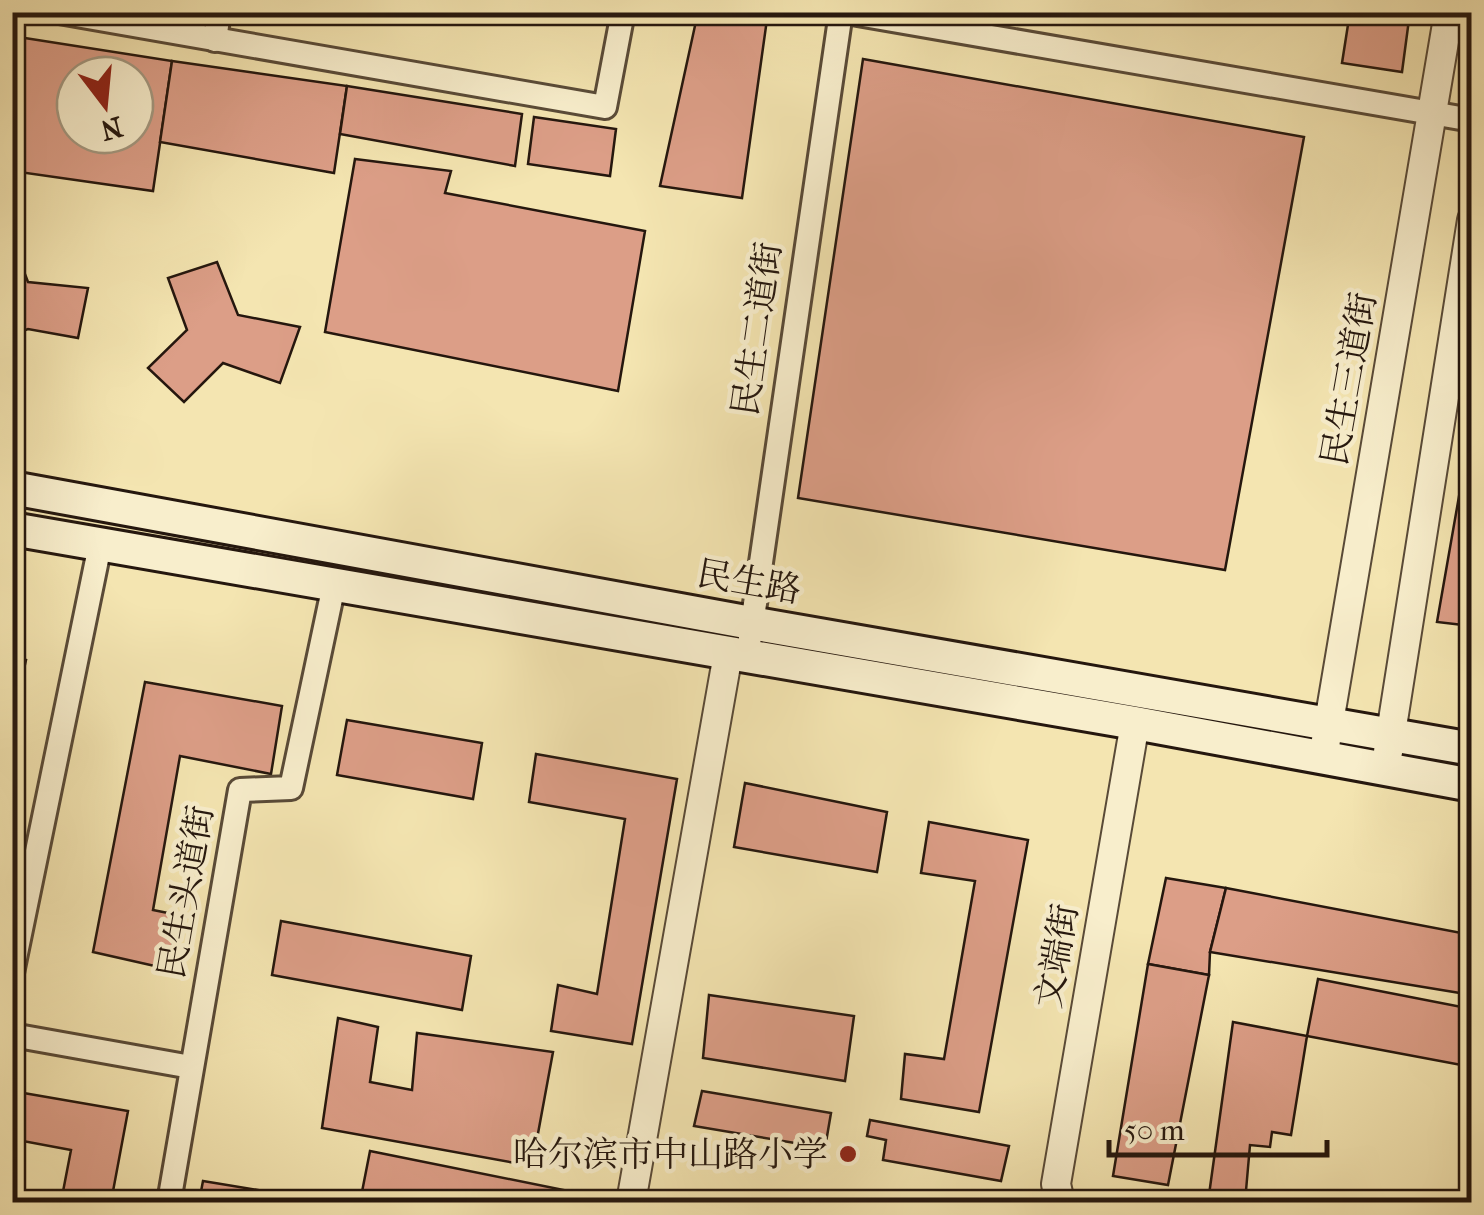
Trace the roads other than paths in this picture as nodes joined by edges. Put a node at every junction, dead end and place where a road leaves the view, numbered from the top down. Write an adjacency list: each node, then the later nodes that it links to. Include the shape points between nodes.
1 (59, 12): 6 (street)
2 (219, 12): 6 (street)
3 (622, 12): 6 (street, via 606,107)
4 (844, 12): 7 (street, 民生二道街); 14 (street, 民生二道街)
5 (1449, 12): 7 (street, 民生三道街)
6 (215, 40)
7 (1433, 111): 8 (street, 民生二道街); 18 (street, 民生三道街)
8 (1472, 120)
9 (1472, 220): 17 (street)
10 (12, 488): 14 (main road, 民生路)
11 (12, 530): 12 (main road, 民生路)
12 (100, 545): 13 (main road, 民生路); 22 (street)
13 (334, 585): 15 (main road, 民生路); 24 (street, 民生头道街, via 290,788 240,790)
14 (752, 623): 15 (street, 民生二道街); 18 (main road, 民生路)
15 (738, 655): 16 (main road, 民生路); 26 (street, 民生二道街)
16 (1135, 722): 18 (main road, 民生路); 27 (street, 文端街, via 1056,1184)
17 (1390, 735): 18 (main road, 民生路); 19 (main road, 民生路); 20 (street)
18 (1326, 741): 20 (main road, 民生路)
19 (1472, 750)
20 (1386, 768): 21 (main road, 民生路)
21 (1472, 786)
22 (12, 973)
23 (12, 1035): 24 (street)
24 (191, 1068): 25 (street, 民生头道街)
25 (169, 1202)
26 (631, 1202)
27 (1060, 1202)

